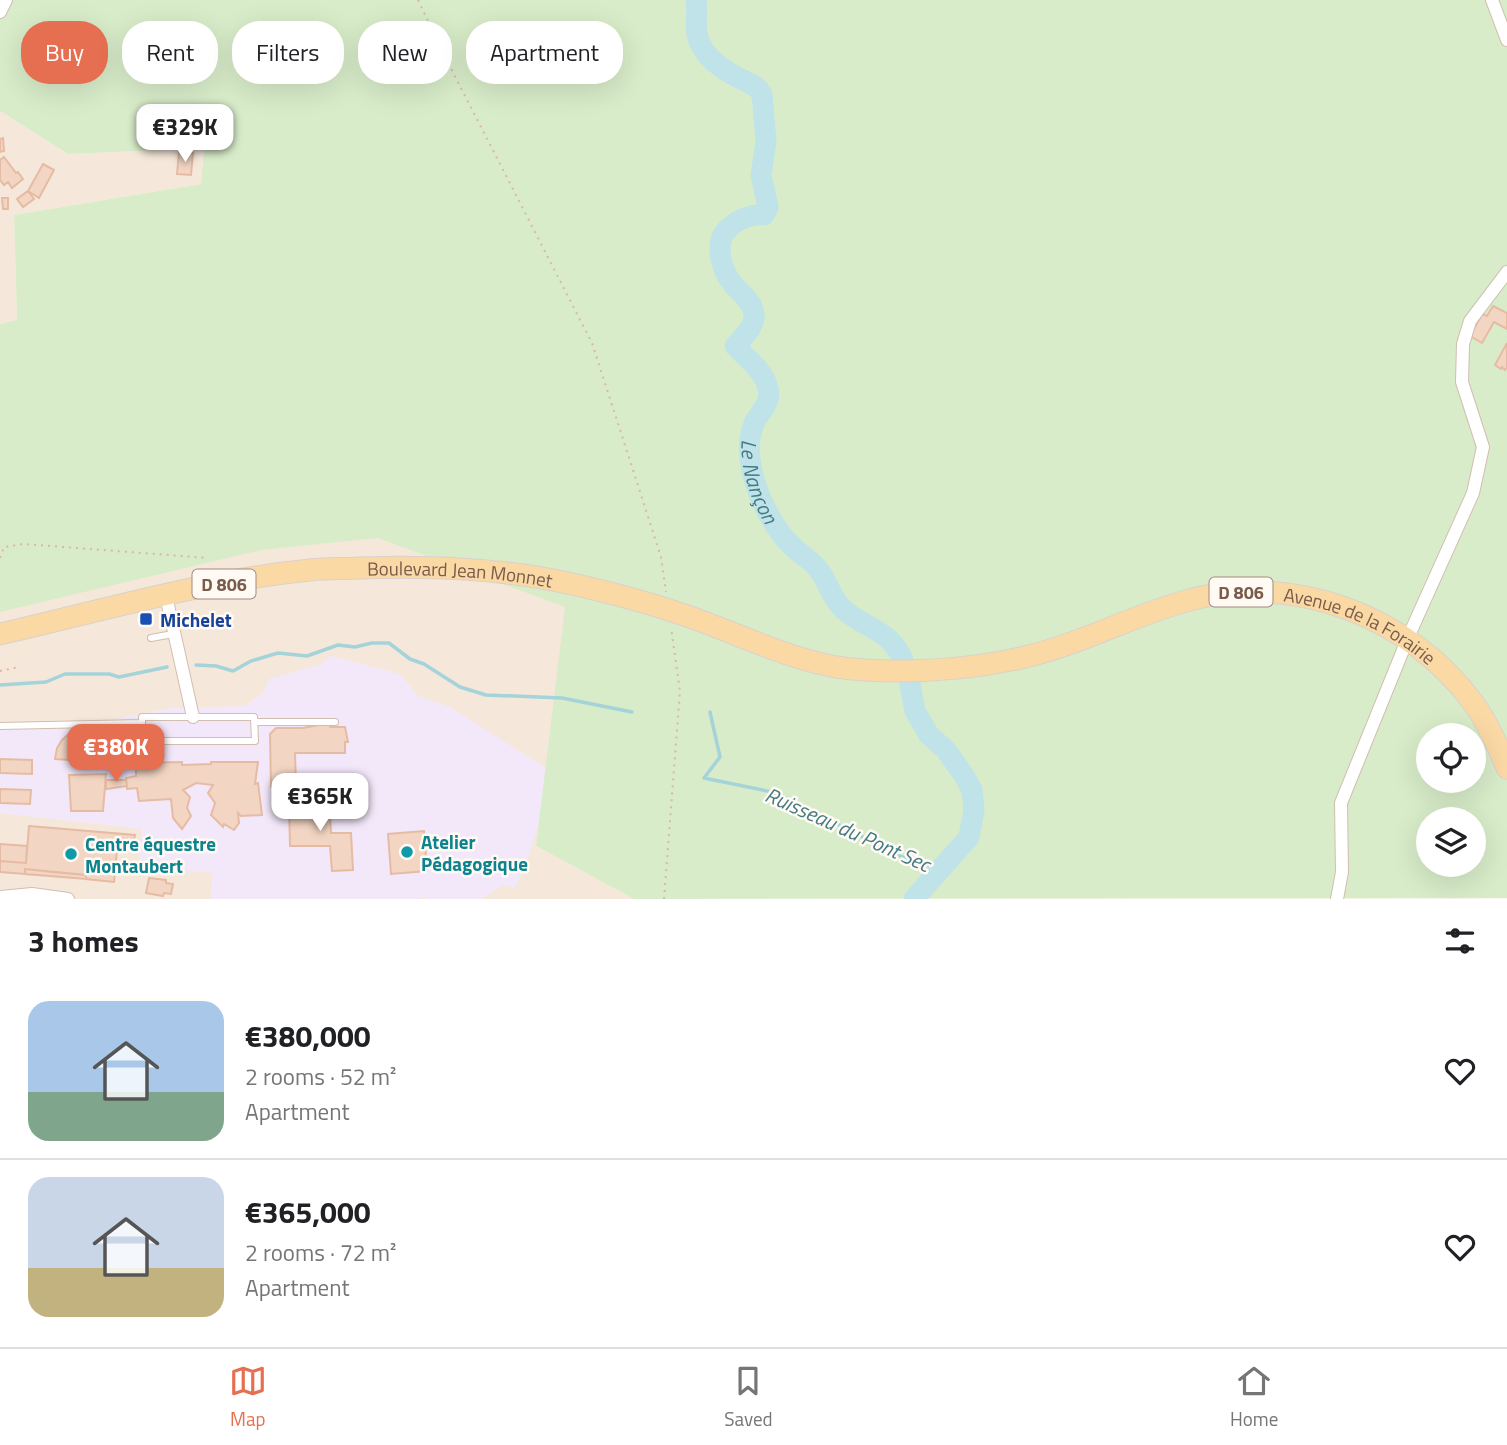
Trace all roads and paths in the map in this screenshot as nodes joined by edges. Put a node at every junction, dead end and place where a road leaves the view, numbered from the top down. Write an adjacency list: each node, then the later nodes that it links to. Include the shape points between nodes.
1 (6, 0): 4 (street)
2 (418, 0): 10 (path, via 592,343 661,557)
3 (1492, 0): 5 (street)
4 (0, 12)
5 (1507, 40)
6 (1507, 272): 14 (street, via 1470,321 1463,344 1462,382 1483,447 1473,493)
7 (0, 558): 8 (path, via 4,547 24,544)
8 (208, 558)
9 (166, 596): 10 (main road, Boulevard Jean Monnet / D 806, via 312,570 411,566 512,573); 11 (main road, Boulevard Jean Monnet / D 806); 12 (street)
10 (668, 609): 17 (main road, Boulevard Jean Monnet / D 806, via 816,662 858,670); 26 (path, via 680,691)
11 (0, 634)
12 (173, 634): 13 (lane); 18 (street)
13 (151, 639)
14 (1407, 640): 17 (main road, Avenue de la Forairie / D 806, via 1370,617 1334,604 1301,596 1244,592 1185,601 1035,655 949,670); 23 (main road, Avenue de la Forairie / D 806, via 1474,703); 27 (street, via 1341,803 1342,872)
15 (19, 667): 16 (path)
16 (0, 671)
17 (912, 671)
18 (193, 717): 19 (lane, via 254,717); 21 (lane, via 142,717)
19 (254, 722): 20 (lane); 21 (lane, via 255,741 142,741)
20 (335, 722)
21 (142, 723): 22 (lane)
22 (0, 726)
23 (1507, 768)
24 (0, 897): 25 (street, via 32,894)
25 (68, 899)
26 (664, 899)
27 (1337, 899)

